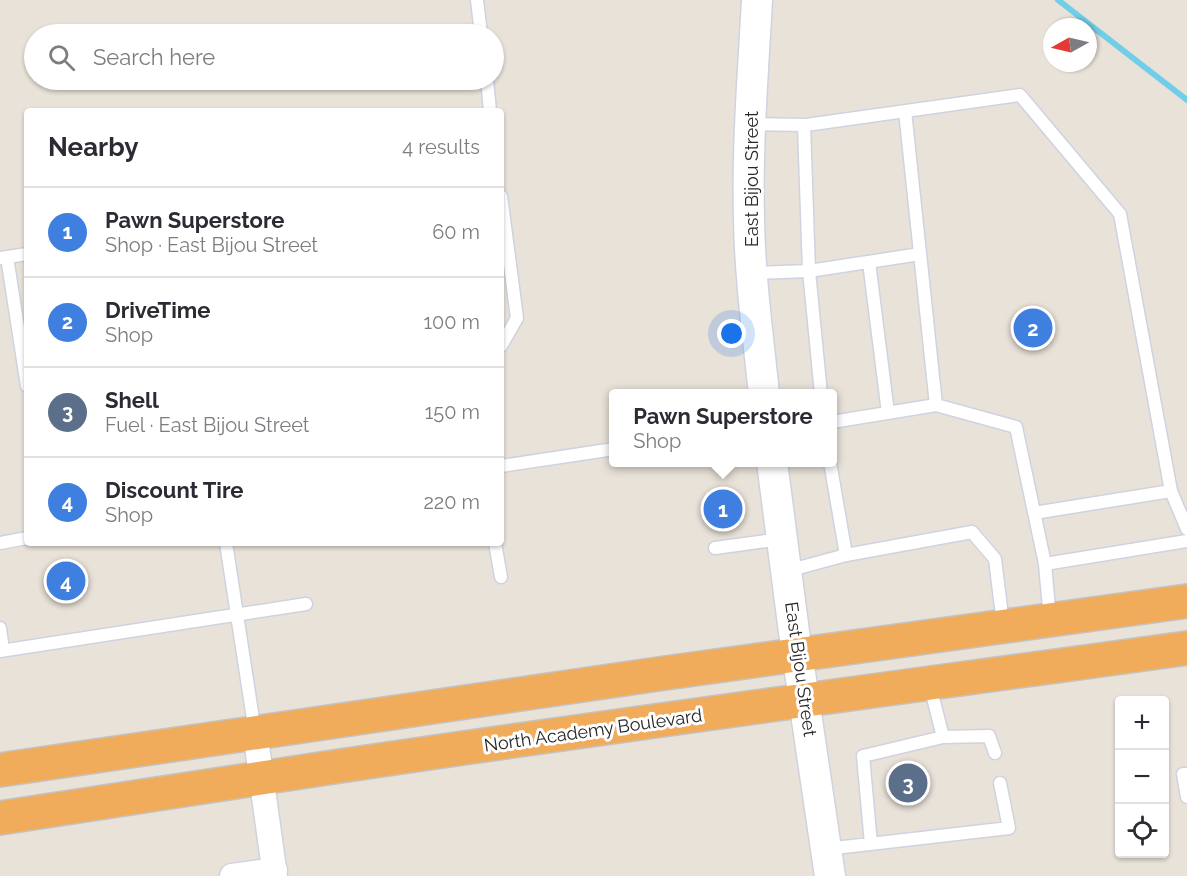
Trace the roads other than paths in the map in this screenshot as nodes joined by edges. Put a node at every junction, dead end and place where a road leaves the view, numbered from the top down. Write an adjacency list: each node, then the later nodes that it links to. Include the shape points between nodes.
1 (477, 0): 3 (lane)
2 (757, 0): 7 (street, East Bijou Street)
3 (480, 24)
4 (487, 90): 5 (lane)
5 (490, 108)
6 (905, 111): 8 (lane); 10 (lane); 27 (lane, via 1020,95 1120,214)
7 (750, 124): 8 (lane); 15 (street, East Bijou Street)
8 (804, 125): 14 (lane)
9 (504, 219): 16 (lane, via 517,318)
10 (920, 254): 13 (lane); 20 (lane)
11 (24, 255): 12 (lane)
12 (4, 258): 17 (lane)
13 (869, 262): 14 (lane); 21 (lane)
14 (808, 271): 15 (lane); 19 (lane)
15 (752, 273): 18 (street, East Bijou Street)
16 (504, 341)
17 (24, 369)
18 (764, 389)
19 (821, 389)
20 (936, 405): 21 (lane); 28 (lane, via 1016,427)
21 (888, 413): 22 (lane)
22 (837, 421)
23 (609, 450): 24 (lane)
24 (504, 466)
25 (773, 467): 31 (street, East Bijou Street)
26 (831, 467): 37 (lane)
27 (1171, 491): 28 (lane); 29 (lane)
28 (1034, 513): 38 (lane)
29 (1187, 529)
30 (24, 539): 33 (lane)
31 (783, 539): 36 (lane); 39 (street, East Bijou Street)
32 (1187, 541): 38 (lane)
33 (0, 543)
34 (226, 546): 43 (lane)
35 (496, 546): 40 (lane)
36 (715, 548)
37 (846, 555): 39 (lane); 45 (lane, via 972,532 995,559)
38 (1045, 564): 44 (lane)
39 (787, 571): 49 (street, East Bijou Street)
40 (501, 577)
41 (1187, 601): 44 (highway)
42 (306, 604): 43 (lane)
43 (237, 614): 48 (lane); 52 (lane)
44 (1050, 619): 45 (highway)
45 (1004, 626): 49 (highway)
46 (0, 628): 48 (lane)
47 (1187, 648): 50 (highway, North Academy Boulevard)
48 (1, 650)
49 (798, 654): 51 (street, East Bijou Street); 52 (highway)
50 (929, 683): 51 (highway, North Academy Boulevard); 53 (lane)
51 (805, 700): 57 (highway, North Academy Boulevard); 62 (street, East Bijou Street)
52 (255, 732): 55 (highway); 57 (street)
53 (943, 736): 54 (lane, via 989,736); 61 (lane, via 863,756)
54 (994, 753)
55 (0, 770)
56 (1187, 774): 59 (lane, via 1183,774)
57 (261, 779): 60 (highway, North Academy Boulevard); 63 (street)
58 (1000, 783): 61 (lane, via 1009,828)
59 (1187, 797)
60 (0, 818)
61 (871, 844): 62 (lane)
62 (828, 862)
63 (275, 873): 64 (street)
64 (232, 876)

